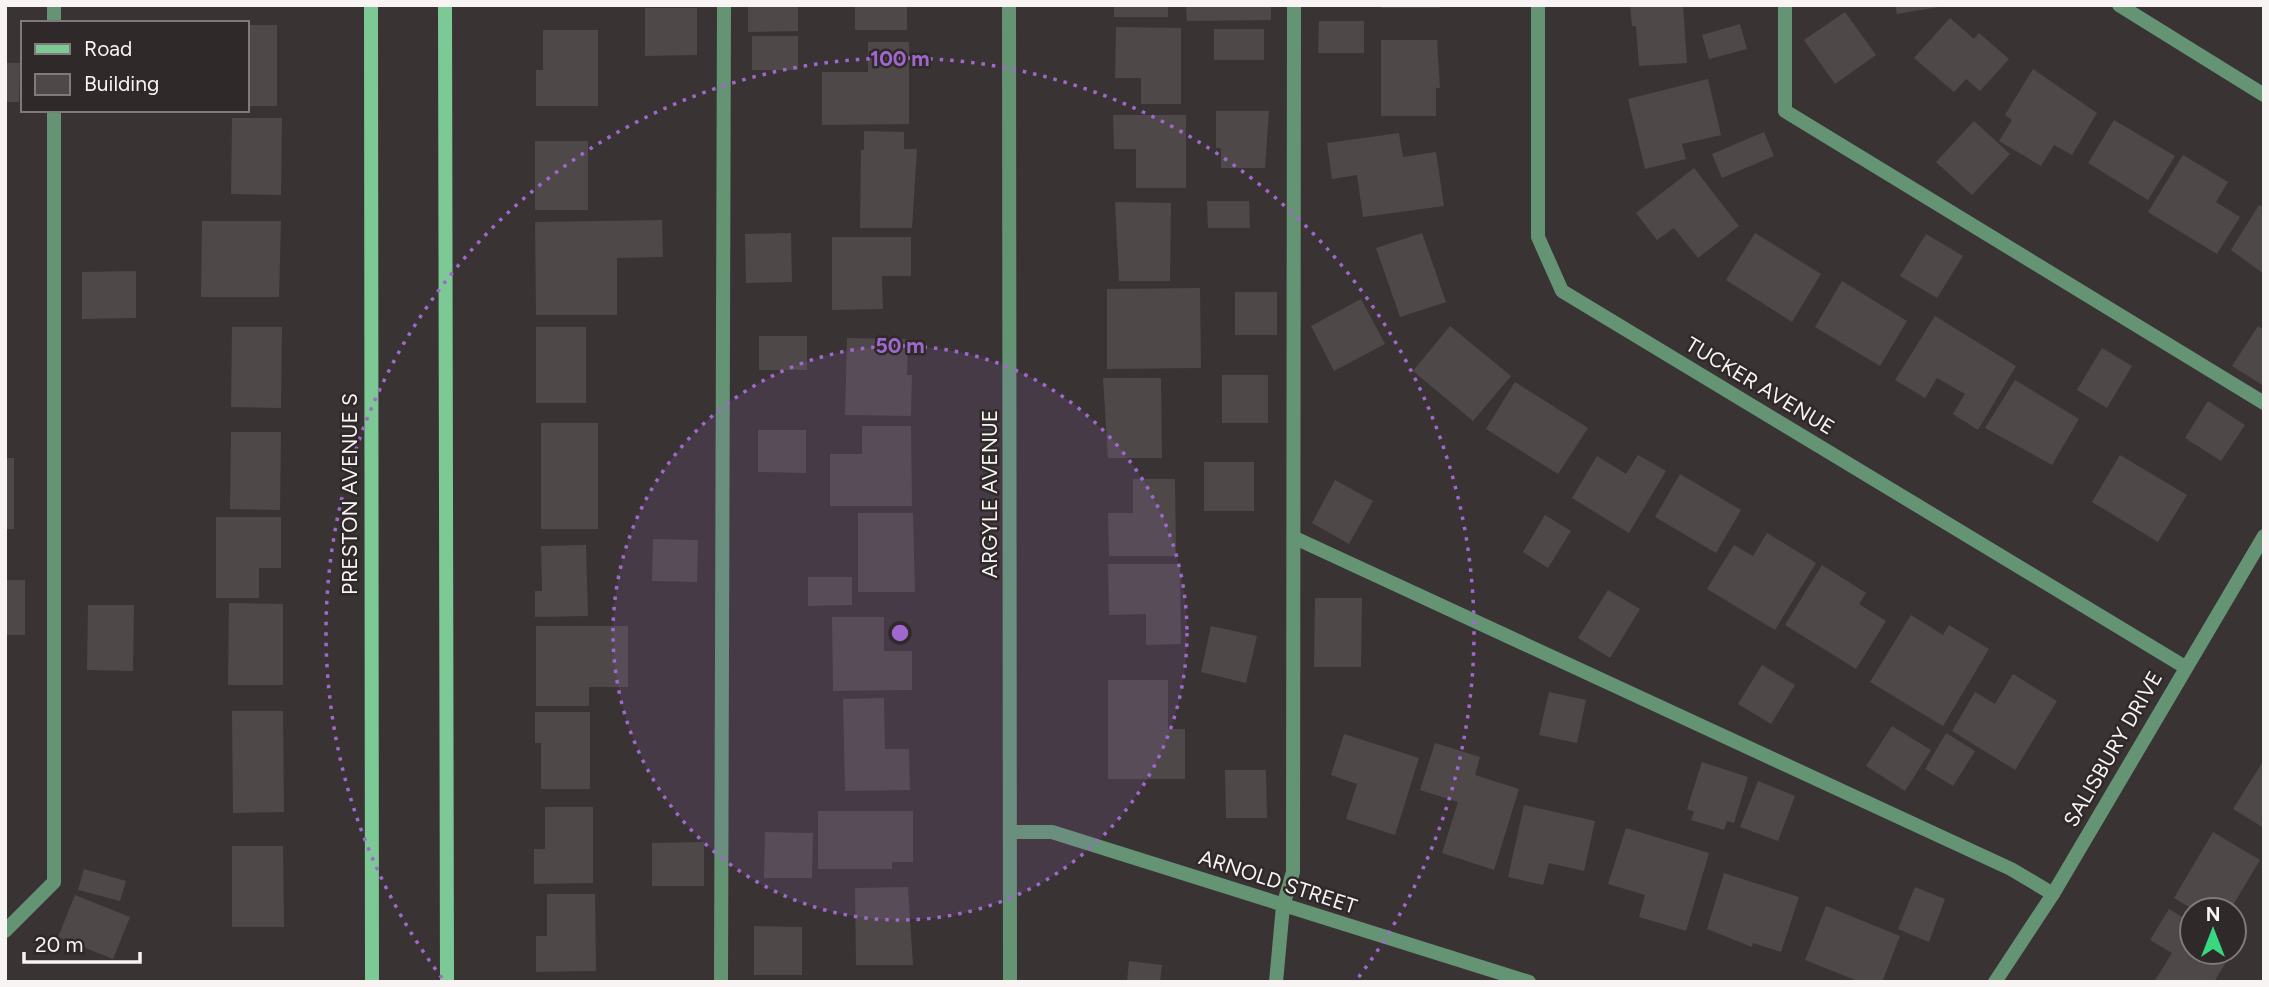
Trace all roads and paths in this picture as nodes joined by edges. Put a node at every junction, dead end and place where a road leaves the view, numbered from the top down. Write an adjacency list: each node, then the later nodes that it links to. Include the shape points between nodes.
1 (371, 5): 19 (main road, PRESTON AVENUE S)
2 (445, 5): 20 (main road)
3 (724, 5): 21 (street)
4 (1009, 5): 15 (street, ARGYLE AVENUE)
5 (1294, 5): 13 (street)
6 (1538, 5): 14 (street, TUCKER AVENUE, via 1538,237 1562,291)
7 (1785, 5): 11 (street, via 1785,111)
8 (2119, 5): 9 (street)
9 (2264, 95)
10 (54, 112): 18 (street, via 54,882)
11 (2264, 403)
12 (2264, 536): 14 (street, SALISBURY DRIVE)
13 (1295, 538): 16 (street, via 2011,869); 17 (street, via 1293,872)
14 (2185, 667): 16 (street, SALISBURY DRIVE)
15 (1013, 832): 17 (street, ARNOLD STREET, via 1052,832); 22 (street, ARGYLE AVENUE)
16 (2053, 894): 25 (street, SALISBURY DRIVE)
17 (1283, 906): 23 (street); 24 (street, ARNOLD STREET)
18 (5, 931)
19 (371, 982)
20 (447, 982)
21 (721, 982)
22 (1010, 982)
23 (1276, 982)
24 (1529, 982)
25 (1995, 982)

